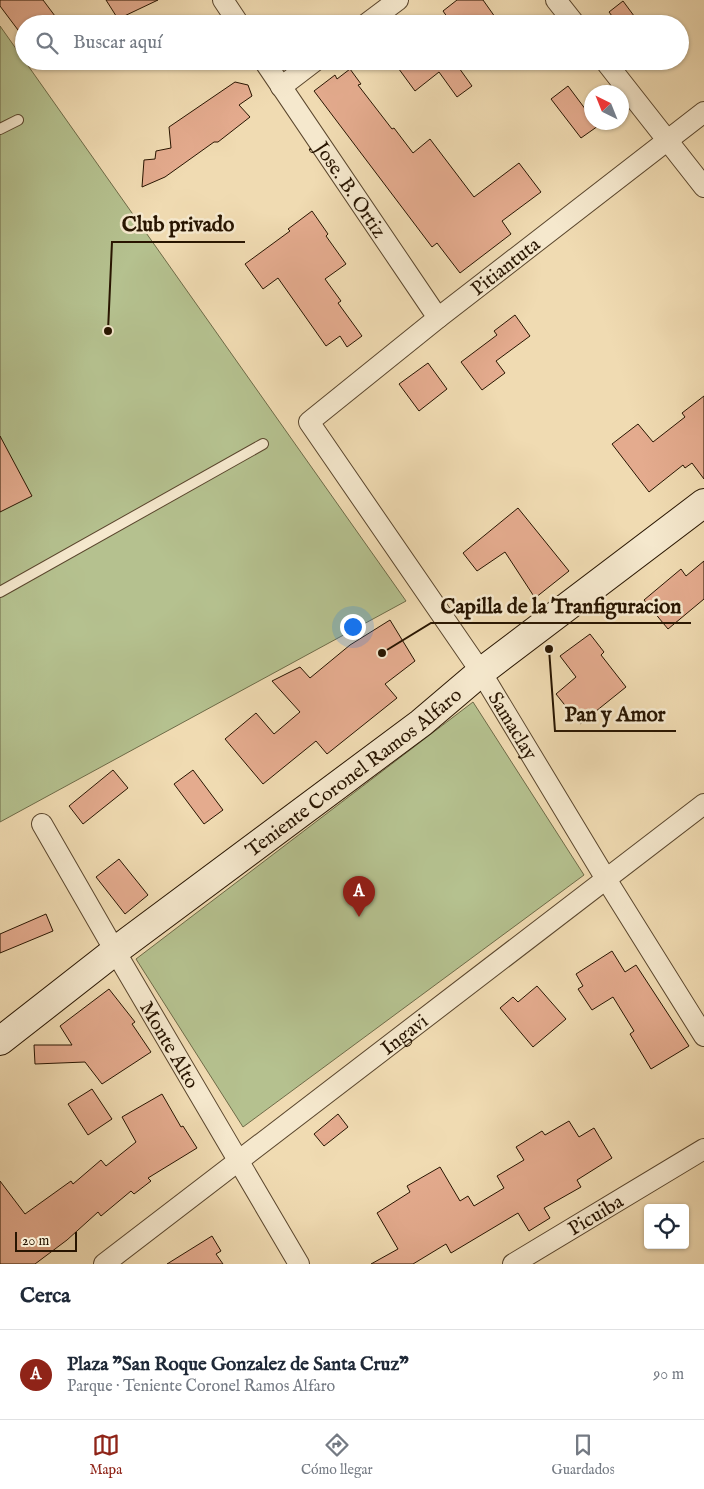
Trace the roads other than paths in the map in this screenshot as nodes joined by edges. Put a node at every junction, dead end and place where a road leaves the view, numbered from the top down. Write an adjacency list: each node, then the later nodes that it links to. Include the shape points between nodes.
1 (223, 0): 4 (street)
2 (398, 0): 5 (street)
3 (556, 0): 6 (street)
4 (233, 15)
5 (378, 15)
6 (568, 15)
7 (270, 70): 10 (street, Jose. B. Ortiz)
8 (304, 70): 10 (street)
9 (612, 70): 14 (street)
10 (281, 87): 16 (street, Jose. B. Ortiz)
11 (704, 112): 14 (street, Pitiantuta)
12 (18, 120): 13 (lane)
13 (0, 128)
14 (668, 140): 15 (street); 16 (street, Pitiantuta)
15 (704, 187)
16 (438, 318): 17 (street, Pitiantuta)
17 (309, 422): 21 (street, Samaclay)
18 (263, 444): 20 (lane)
19 (704, 503): 21 (street, Teniente Coronel Ramos Alfaro)
20 (0, 592)
21 (481, 672): 24 (street, Samaclay); 25 (street, Teniente Coronel Ramos Alfaro, via 421,723)
22 (704, 804): 24 (street, Ingavi)
23 (42, 824): 25 (street, Monte Alto)
24 (606, 879): 26 (street, Samaclay); 29 (street, Ingavi)
25 (115, 951): 27 (street, Teniente Coronel Ramos Alfaro); 29 (street, Monte Alto)
26 (704, 1036)
27 (0, 1041)
28 (704, 1149): 32 (street, Picuiba)
29 (239, 1160): 30 (street, Monte Alto); 31 (street, Ingavi)
30 (295, 1262)
31 (104, 1264)
32 (513, 1264)

